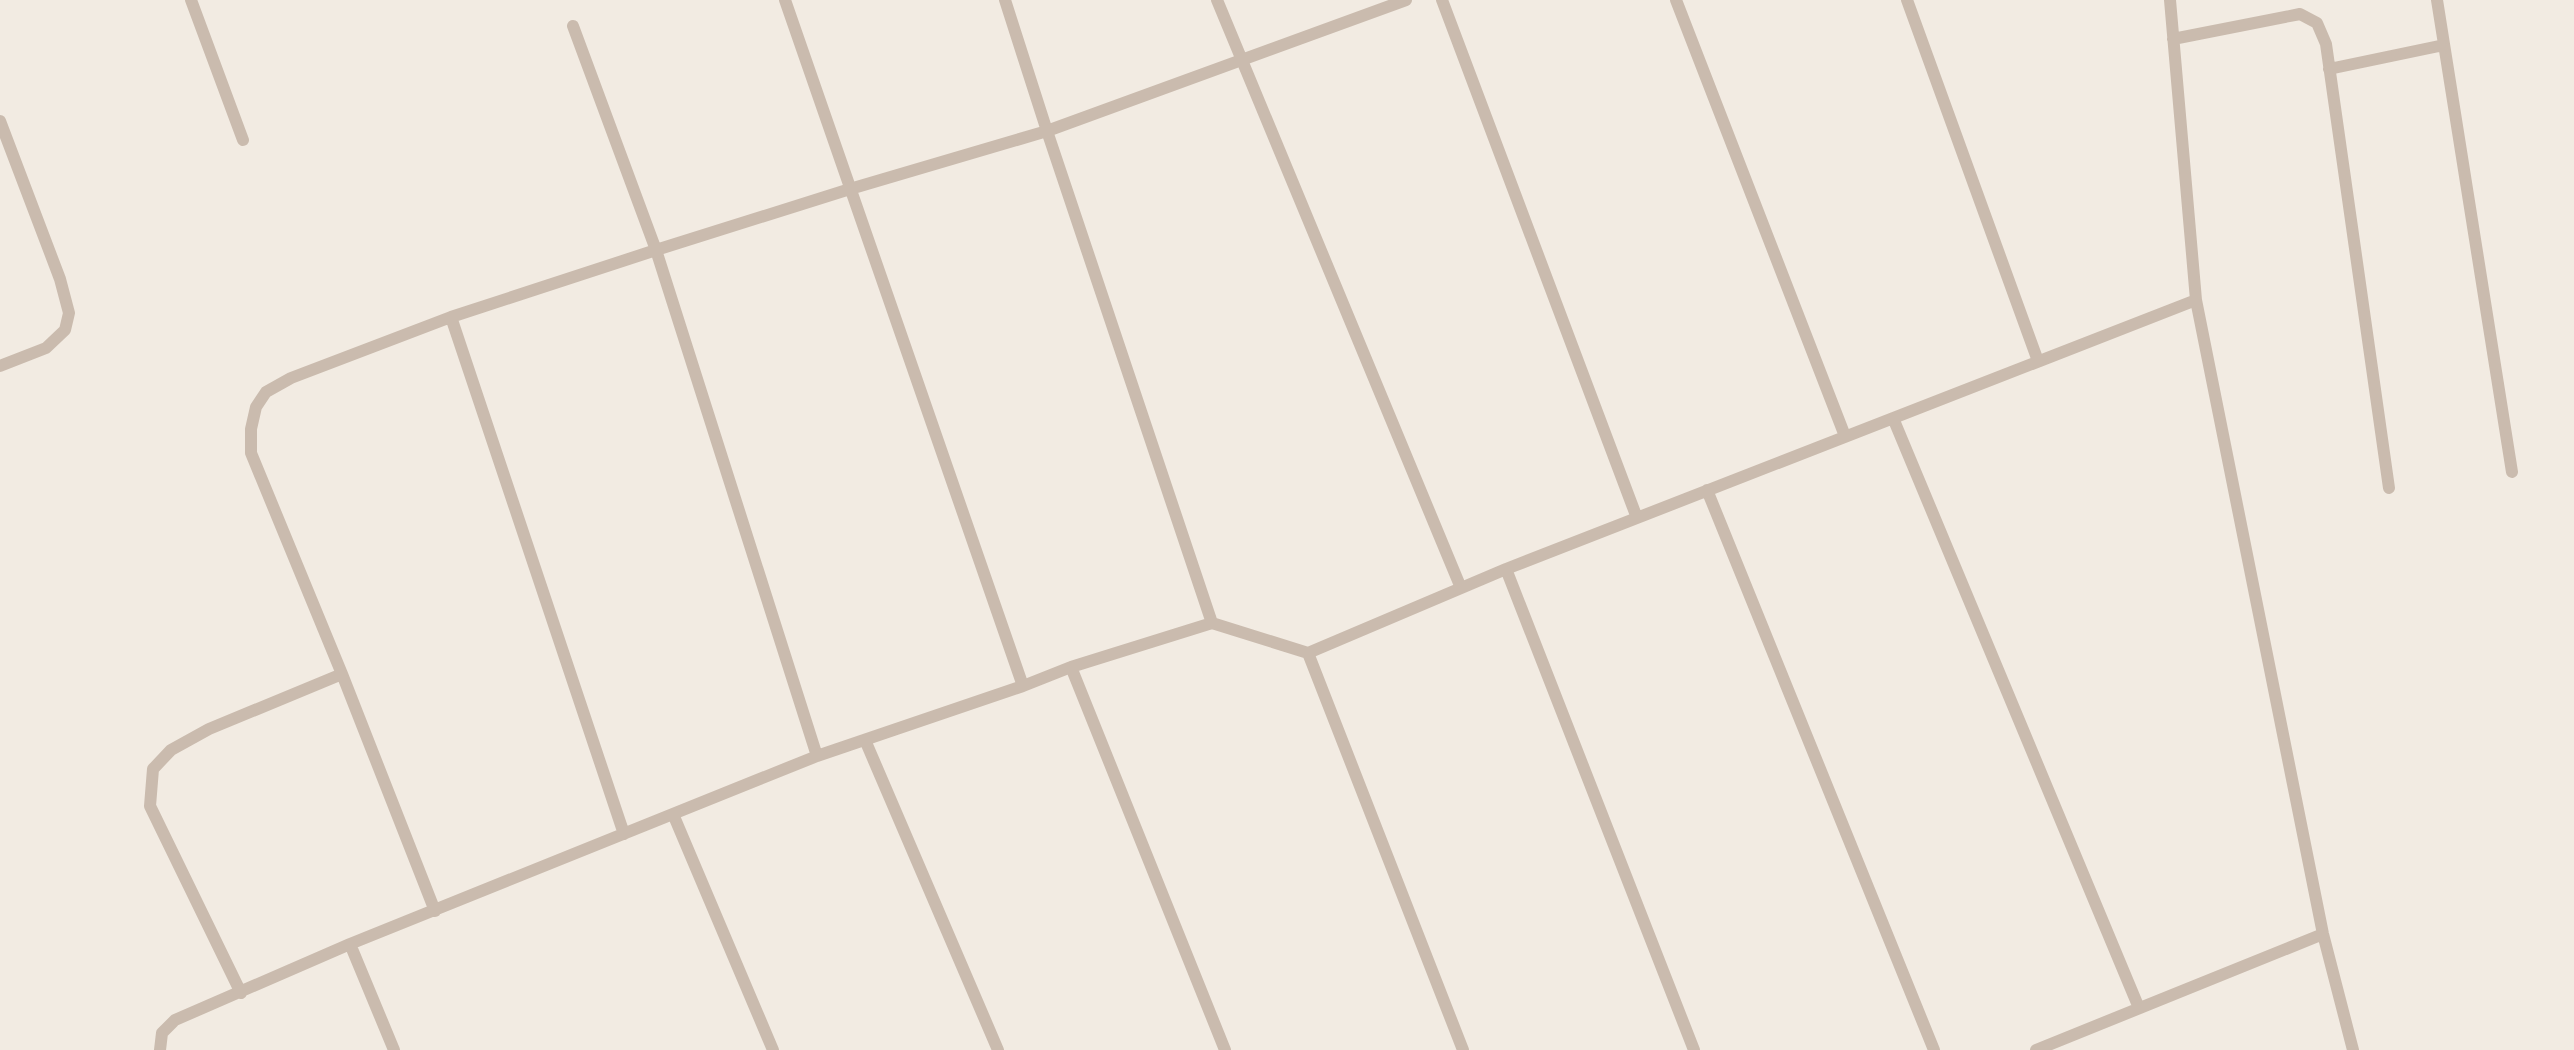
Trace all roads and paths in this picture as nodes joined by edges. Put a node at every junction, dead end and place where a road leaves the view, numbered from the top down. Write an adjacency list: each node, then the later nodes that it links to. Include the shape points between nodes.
1 (191, 0): 18 (street)
2 (785, 0): 19 (street)
3 (1005, 0): 17 (street)
4 (1217, 0): 14 (street)
5 (1406, 0): 14 (street)
6 (1442, 0): 30 (street)
7 (1676, 0): 26 (street)
8 (1907, 0): 23 (street)
9 (2170, 0): 12 (street)
10 (2437, 0): 13 (street)
11 (573, 26): 20 (street)
12 (2173, 39): 15 (street, via 2300,14 2317,23 2326,44); 21 (street)
13 (2444, 45): 15 (street); 27 (street)
14 (1243, 59): 17 (street); 32 (street)
15 (2329, 69): 28 (street)
16 (0, 121): 24 (street, via 60,279 69,313 65,330 46,348)
17 (1047, 131): 19 (street); 33 (street)
18 (243, 140)
19 (850, 189): 20 (street); 37 (street)
20 (656, 250): 22 (street); 39 (street)
21 (2196, 300): 23 (street); 43 (street)
22 (451, 317): 36 (street, via 292,378 266,392 256,407 251,429 251,453); 41 (street)
23 (2038, 361): 25 (street)
24 (0, 366)
25 (1894, 418): 26 (street); 46 (street)
26 (1845, 436): 29 (street)
27 (2512, 472)
28 (2389, 488)
29 (1707, 490): 30 (street); 54 (street)
30 (1637, 518): 31 (street)
31 (1506, 569): 32 (street); 53 (street)
32 (1461, 588): 34 (street)
33 (1212, 623): 34 (street); 35 (street)
34 (1308, 652): 52 (street)
35 (1071, 667): 37 (street); 51 (street)
36 (342, 674): 42 (street); 45 (street, via 209,729 171,750 153,769 150,806)
37 (1023, 686): 38 (street)
38 (865, 740): 39 (street); 50 (street)
39 (817, 756): 40 (street)
40 (673, 814): 41 (street); 49 (street)
41 (624, 834): 42 (street)
42 (435, 911): 44 (street)
43 (2323, 934): 46 (street); 56 (street)
44 (350, 944): 45 (street); 48 (street)
45 (241, 993): 47 (street, via 175,1020 162,1033)
46 (2139, 1008): 55 (street)
47 (160, 1050)
48 (394, 1050)
49 (773, 1050)
50 (998, 1050)
51 (1225, 1050)
52 (1463, 1050)
53 (1694, 1050)
54 (1934, 1050)
55 (2036, 1050)
56 (2353, 1050)

